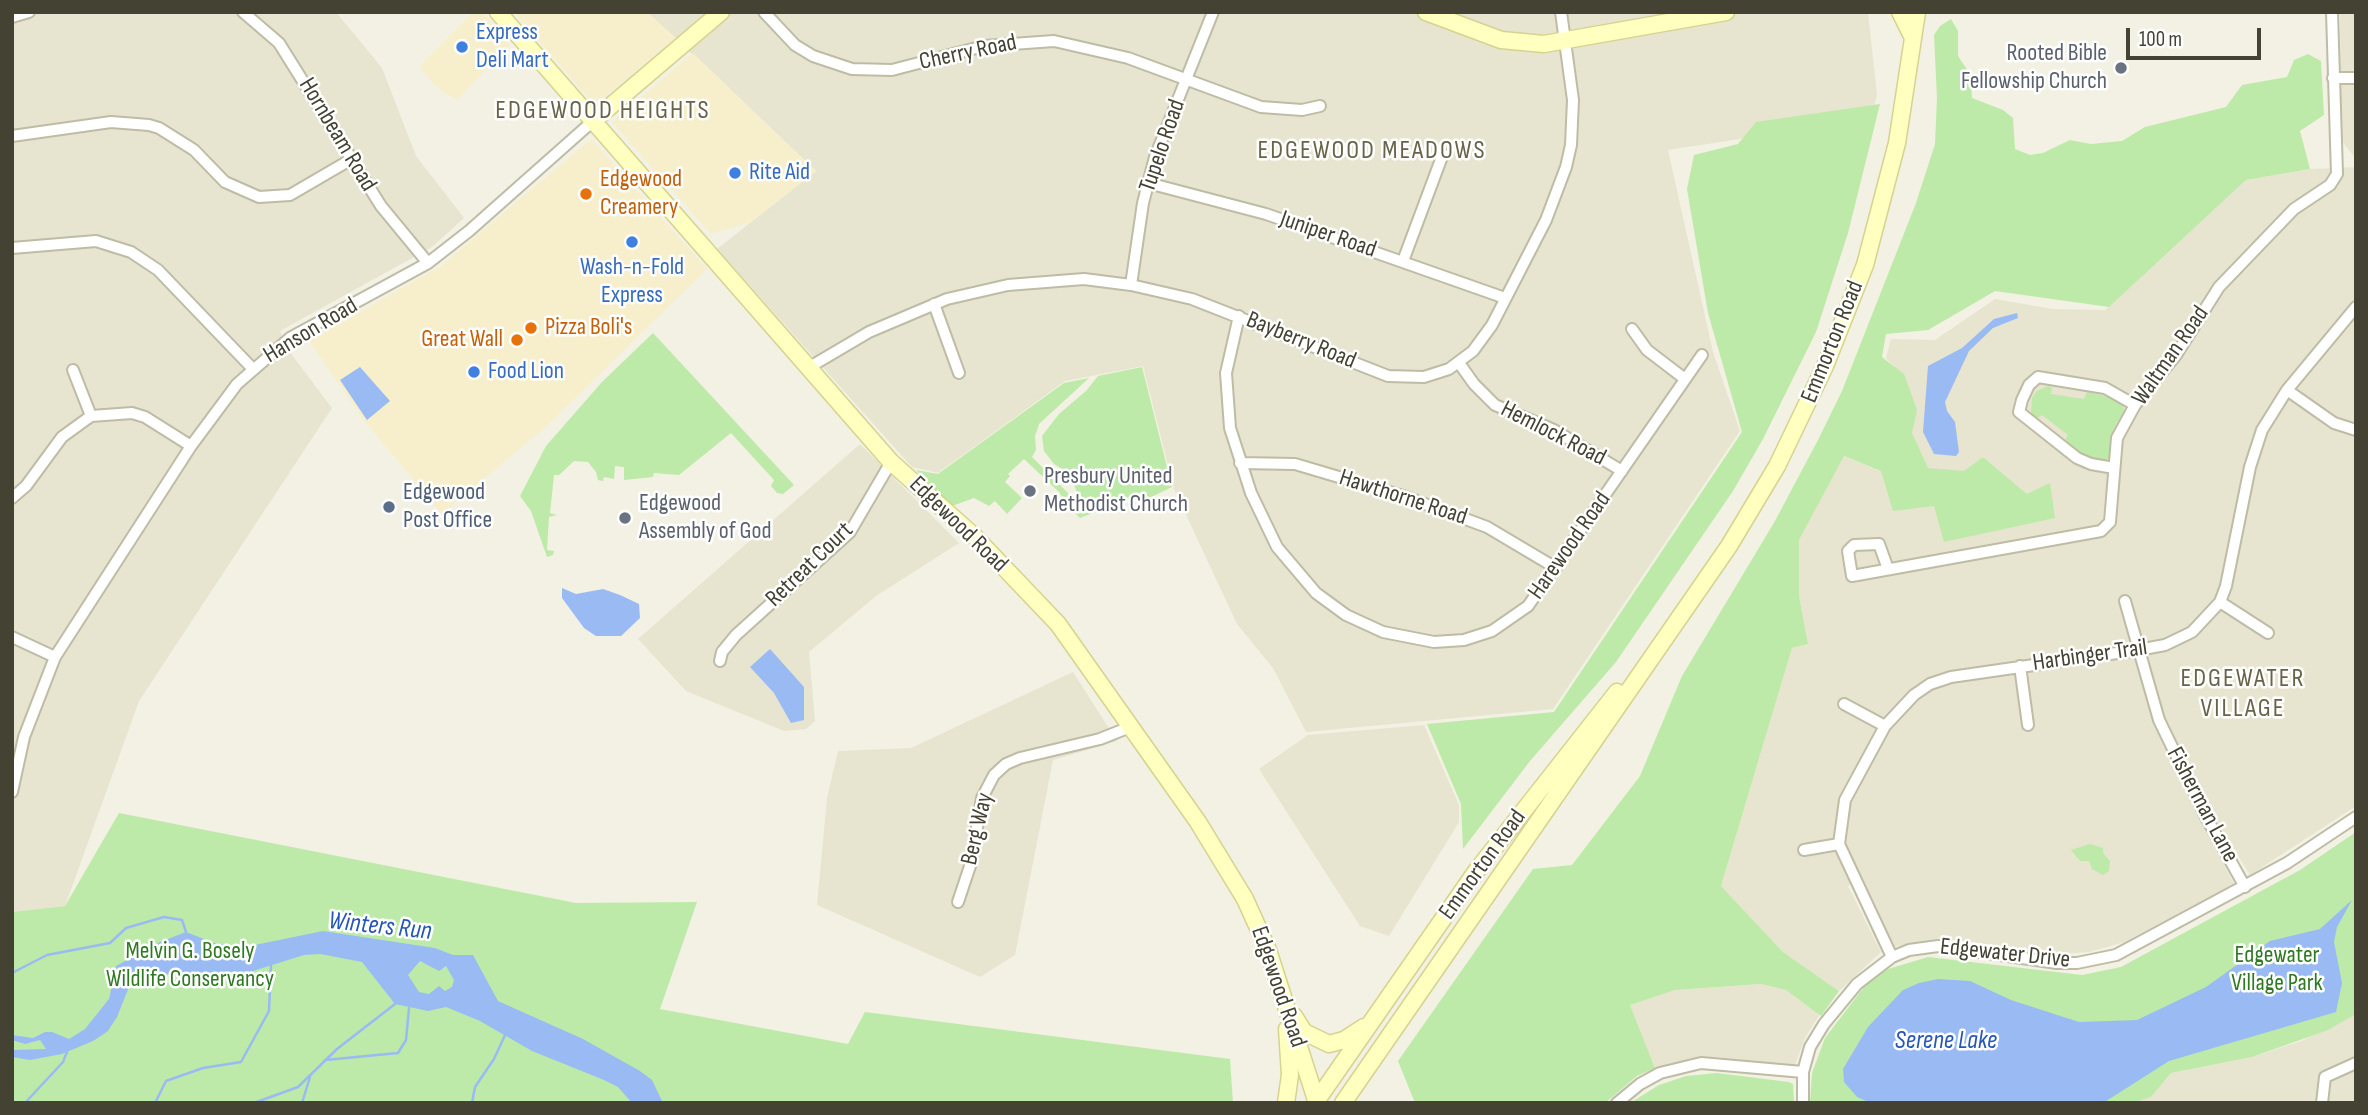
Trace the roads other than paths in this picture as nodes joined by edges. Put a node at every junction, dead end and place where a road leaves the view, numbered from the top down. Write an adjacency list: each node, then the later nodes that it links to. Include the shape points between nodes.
1 (29, 12): 14 (street)
2 (243, 12): 24 (street, Hornbeam Road, via 279,43)
3 (498, 12): 21 (main road, Edgewood Road)
4 (721, 12): 21 (main road, Hanson Road)
5 (764, 12): 19 (street, Cherry Road, via 813,57 852,69 892,70 984,46 1043,40 1104,50)
6 (1213, 12): 19 (street, Tupelo Road)
7 (1426, 12): 15 (main road, via 1500,40 1528,44)
8 (1561, 12): 15 (street, Bayberry Road)
9 (1900, 12): 16 (main road)
10 (1917, 12): 16 (main road, Emmorton Road)
11 (1928, 12): 16 (main road)
12 (2332, 12): 17 (street, Waltman Road)
13 (1723, 13): 15 (main road)
14 (12, 17)
15 (1566, 41): 30 (street, Bayberry Road, via 1573,80 1571,145 1546,220)
16 (1913, 49): 58 (main road, Emmorton Road, via 1898,143 1877,224 1825,366 1759,497)
17 (2333, 78): 18 (street); 43 (street, Waltman Road, via 2338,166 2334,180 2294,209 2219,287 2176,355)
18 (2356, 78)
19 (1186, 81): 20 (street, Cherry Road, via 1261,107 1302,110); 25 (street, Tupelo Road)
20 (1320, 106)
21 (593, 121): 28 (street, Hanson Road); 38 (main road, Edgewood Road)
22 (12, 136): 24 (street, via 111,122 149,125 179,139 238,191 270,198 290,195)
23 (1443, 154): 27 (street)
24 (350, 160): 28 (street, Hornbeam Road)
25 (1148, 183): 27 (street, Juniper Road, via 1266,214); 29 (street, Tupelo Road)
26 (12, 248): 37 (street, via 96,241 131,252 158,270)
27 (1403, 261): 30 (street, Juniper Road)
28 (428, 262): 37 (street, Hanson Road, via 304,329)
29 (1131, 285): 31 (street, Bayberry Road, via 1084,279 1034,282); 33 (street, Bayberry Road)
30 (1505, 298): 36 (street, Bayberry Road, via 1485,338)
31 (934, 304): 38 (street, Bayberry Road, via 869,332); 40 (street)
32 (2356, 307): 42 (street, Harbinger Trail)
33 (1239, 316): 36 (street, Bayberry Road, via 1388,376 1424,377); 48 (street, Harewood Road, via 1226,386 1230,428)
34 (1632, 328): 41 (street, via 1647,351)
35 (1702, 355): 41 (street, Harewood Road)
36 (1459, 363): 50 (street, Hemlock Road, via 1495,405 1565,436)
37 (252, 368): 46 (street, Hanson Road)
38 (808, 368): 47 (main road, Edgewood Road)
39 (73, 370): 44 (street)
40 (959, 373)
41 (1685, 379): 50 (street, Harewood Road)
42 (2287, 390): 45 (street, via 2334,423); 55 (street, Harbinger Trail, via 2256,448)
43 (2136, 405): 49 (street, Waltman Road, via 2117,438); 49 (street, via 2105,388 2038,377 2022,400 2019,412 2077,458)
44 (91, 416): 46 (street, via 118,412 145,417); 51 (street, via 62,437)
45 (2356, 430)
46 (191, 446): 60 (street, Hanson Road)
47 (891, 462): 61 (street, Retreat Court, via 850,532 736,635); 66 (main road, Edgewood Road, via 975,537 1058,624)
48 (1240, 463): 52 (street, Hawthorne Road, via 1296,464 1406,497 1487,527); 52 (street, Harewood Road, via 1264,524 1288,563 1330,604 1382,632 1434,642 1477,636 1507,623 1528,606)
49 (2114, 468): 53 (street, Waltman Road, via 2112,517 2101,531)
50 (1622, 471): 52 (street, Harewood Road)
51 (12, 498)
52 (1556, 568)
53 (1888, 569)
54 (2125, 601): 59 (street, Fisherman Lane)
55 (2220, 602): 56 (street); 59 (street, Harbinger Trail, via 2192,632)
56 (2268, 633)
57 (12, 637): 60 (street)
58 (1666, 639): 75 (main road, Emmorton Road, via 1537,791); 76 (main road, Emmorton Road)
59 (2138, 650): 62 (street, Harbinger Trail); 71 (street, Fisherman Lane, via 2174,754)
60 (54, 657): 67 (street, Hanson Road, via 24,737)
61 (720, 661)
62 (2020, 666): 64 (street); 65 (street, Harbinger Trail, via 1966,673 1930,684)
63 (1844, 704): 65 (street)
64 (2028, 725)
65 (1885, 726): 69 (street, Harbinger Trail, via 1844,800)
66 (1129, 727): 72 (street, Berg Way, via 1100,739 1020,758 994,775 982,798 971,863); 74 (main road, Edgewood Road, via 1198,822 1245,899)
67 (12, 792)
68 (2356, 817): 71 (street, Edgewater Drive)
69 (1839, 844): 70 (street); 73 (street)
70 (1804, 850)
71 (2245, 887): 73 (street, Edgewater Drive, via 2156,936 2102,959 2057,962 1938,946)
72 (958, 902)
73 (1892, 957): 78 (street, Edgewater Drive, via 1875,967 1839,1003 1810,1047)
74 (1285, 1002): 75 (main road, via 1304,1031 1329,1044 1352,1036); 79 (main road, Edgewood Road); 80 (main road, via 1290,1076)
75 (1377, 1016): 79 (main road, Emmorton Road)
76 (1372, 1061): 81 (main road, Emmorton Road); 82 (main road)
77 (2356, 1063): 85 (street, via 2325,1076)
78 (1803, 1072): 83 (street, via 1701,1063 1660,1073); 84 (street)
79 (1316, 1102)
80 (1286, 1103)
81 (1343, 1103)
82 (1353, 1103)
83 (1617, 1103)
84 (1803, 1103)
85 (2322, 1103)

